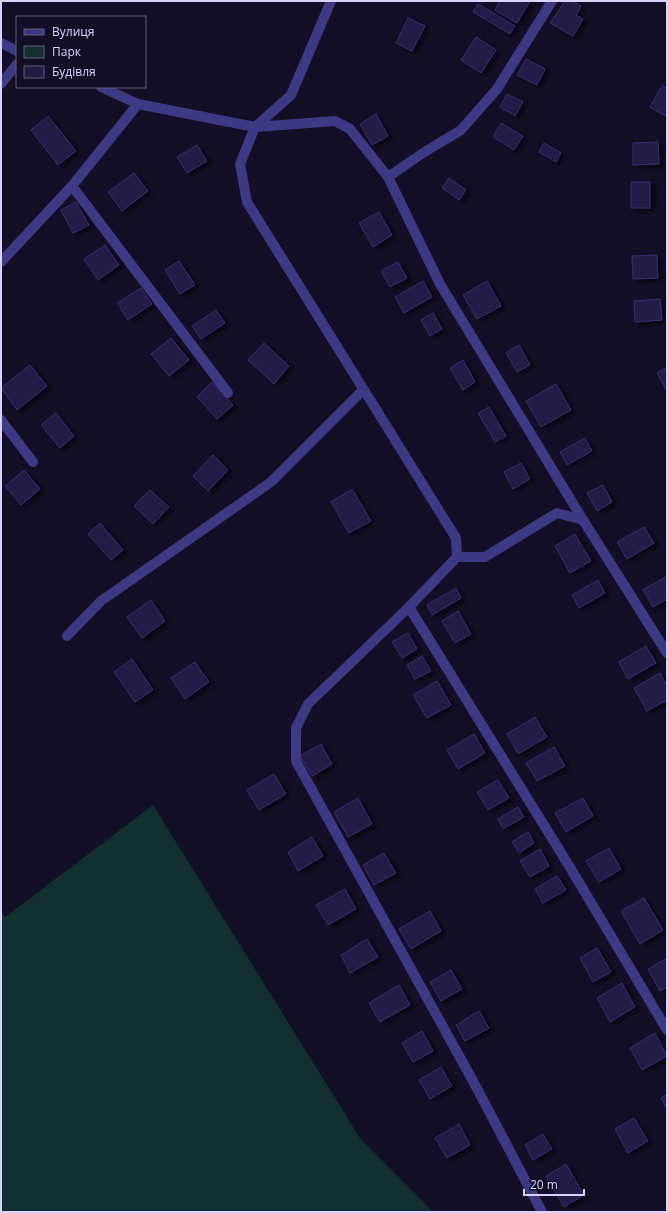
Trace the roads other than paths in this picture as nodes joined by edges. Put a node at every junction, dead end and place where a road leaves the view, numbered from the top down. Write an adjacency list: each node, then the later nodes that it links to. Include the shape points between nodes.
1 (331, 1): 9 (street, via 291,95)
2 (552, 1): 10 (street, via 497,89 462,130)
3 (1, 43): 4 (street)
4 (16, 50)
5 (16, 65): 6 (street)
6 (1, 84)
7 (103, 88): 8 (street)
8 (138, 104): 9 (street); 11 (street)
9 (255, 127): 10 (street, via 335,121 350,129); 13 (street, via 240,164 247,202)
10 (388, 177): 17 (street, via 440,284)
11 (72, 186): 12 (street); 14 (street)
12 (1, 262)
13 (363, 390): 18 (street, via 456,538); 20 (street, via 271,482 101,601)
14 (228, 393)
15 (1, 420): 16 (street)
16 (33, 462)
17 (583, 520): 18 (street, via 557,514 485,557); 21 (street)
18 (457, 557): 19 (street)
19 (409, 607): 22 (street, via 575,875); 23 (street, via 308,704 296,728 296,761 474,1081)
20 (68, 636)
21 (667, 653)
22 (667, 1030)
23 (542, 1212)

